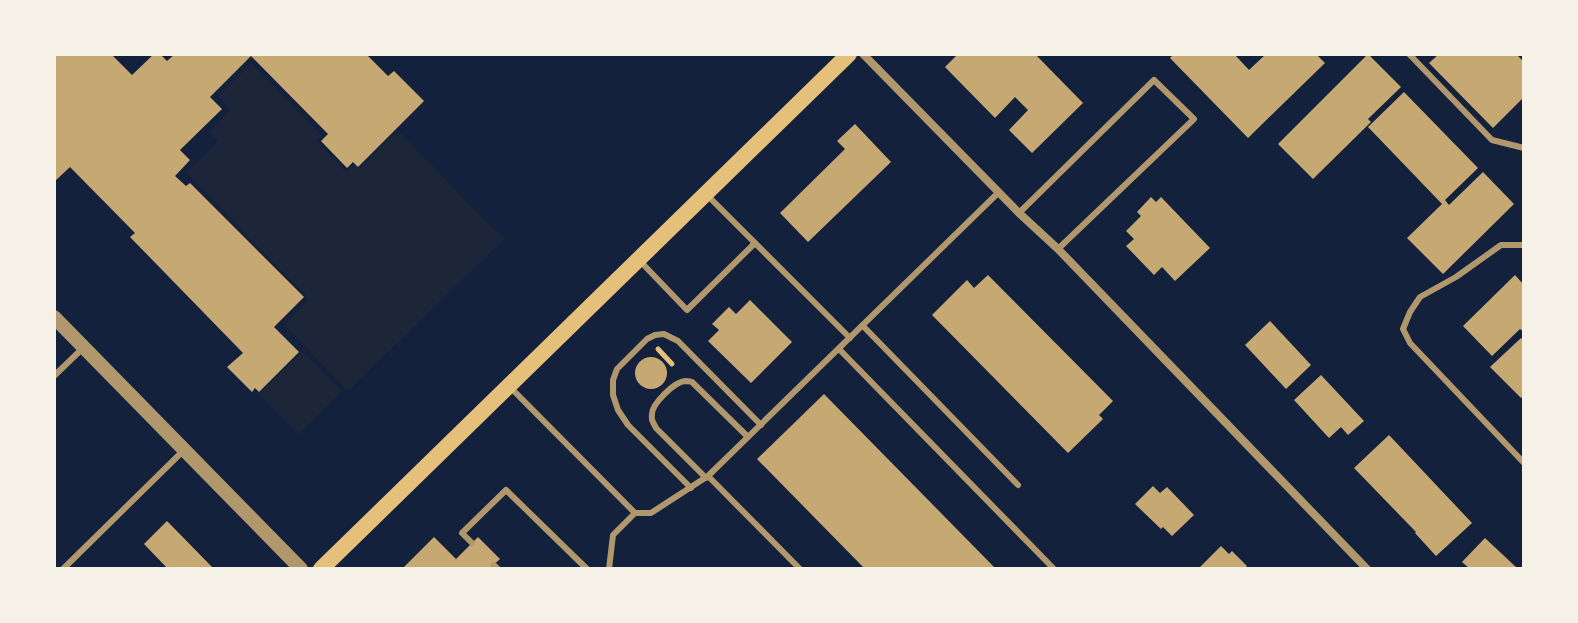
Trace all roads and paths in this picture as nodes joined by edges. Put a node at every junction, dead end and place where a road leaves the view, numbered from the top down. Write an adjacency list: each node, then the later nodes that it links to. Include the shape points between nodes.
1 (849, 54): 6 (main road)
2 (863, 54): 5 (street)
3 (1409, 54): 4 (lane, via 1492,140)
4 (1524, 148)
5 (999, 192): 7 (street); 13 (lane)
6 (706, 194): 8 (lane); 11 (main road)
7 (1019, 213): 10 (street); 10 (lane, via 1154,80 1194,119)
8 (755, 243): 11 (lane, via 687,310); 14 (lane)
9 (1524, 245): 24 (lane, via 1501,245 1420,297 1403,329 1410,343)
10 (1058, 249): 37 (street)
11 (638, 260): 20 (main road)
12 (54, 317): 15 (street)
13 (863, 326): 14 (lane); 26 (lane)
14 (850, 338): 17 (lane)
15 (83, 347): 19 (lane); 23 (street)
16 (657, 349): 18 (path)
17 (839, 349): 21 (lane); 36 (lane)
18 (672, 364)
19 (54, 376)
20 (509, 386): 28 (lane); 32 (main road)
21 (761, 425): 22 (lane); 27 (lane, via 678,341 664,334 647,339 617,369 613,395 628,425)
22 (748, 437): 25 (lane); 25 (lane, via 692,382 673,386 655,404 652,420)
23 (184, 450): 30 (lane); 31 (street)
24 (1524, 463)
25 (707, 477): 27 (lane); 35 (lane)
26 (1018, 485)
27 (691, 488): 28 (lane, via 651,513)
28 (635, 513): 34 (lane, via 613,535)
29 (472, 543): 33 (lane, via 462,533 506,490)
30 (63, 569)
31 (301, 569)
32 (321, 569)
33 (587, 569)
34 (609, 569)
35 (800, 569)
36 (1054, 569)
37 (1367, 569)

